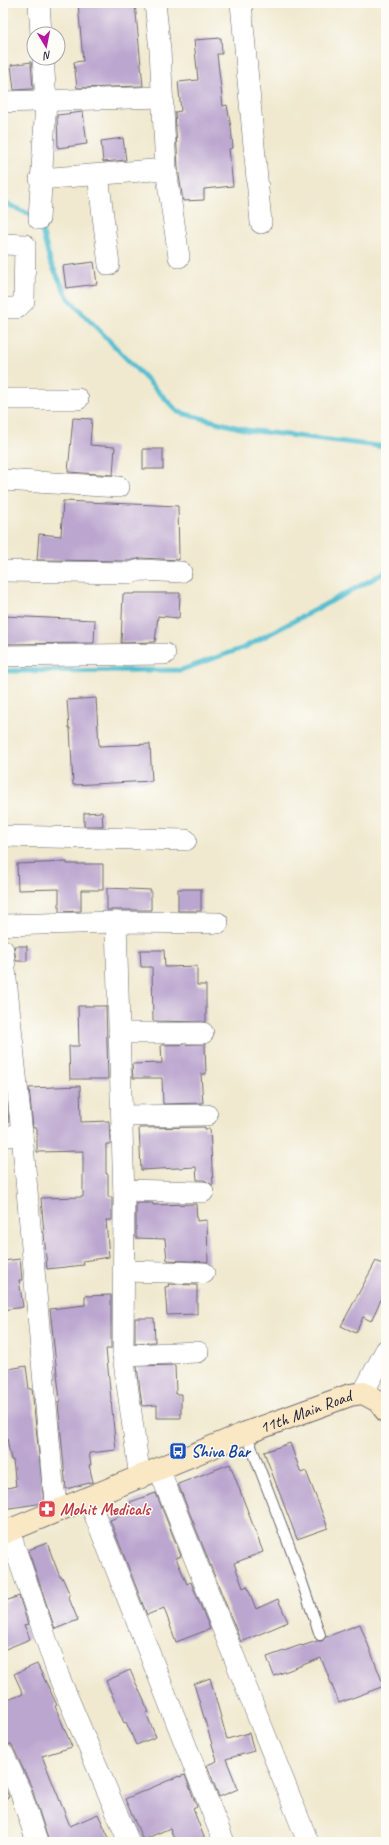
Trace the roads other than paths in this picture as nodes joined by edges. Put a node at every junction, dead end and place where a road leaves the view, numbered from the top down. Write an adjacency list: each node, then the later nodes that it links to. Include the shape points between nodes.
1 (39, 3): 4 (street)
2 (155, 3): 6 (street)
3 (241, 3): 13 (street)
4 (40, 26)
5 (43, 66): 7 (street)
6 (162, 97): 7 (street); 9 (street)
7 (46, 101): 8 (street); 11 (street)
8 (3, 102)
9 (166, 170): 10 (street); 15 (street)
10 (98, 175): 11 (street); 16 (street)
11 (40, 179): 12 (street)
12 (39, 219)
13 (261, 223)
14 (3, 244): 17 (street, via 24,245 24,301 17,308)
15 (179, 257)
16 (109, 265)
17 (3, 308)
18 (3, 399): 19 (street)
19 (78, 400)
20 (3, 480): 21 (street)
21 (119, 487)
22 (3, 571): 23 (street, via 130,574 141,570)
23 (181, 572)
24 (165, 654): 25 (street)
25 (3, 656)
26 (3, 836): 27 (street)
27 (186, 840)
28 (116, 922): 29 (street); 30 (street); 32 (street)
29 (218, 923)
30 (3, 925)
31 (3, 950): 36 (street)
32 (119, 1033): 33 (street); 35 (street)
33 (203, 1033)
34 (207, 1115): 35 (street)
35 (122, 1116): 37 (street)
36 (13, 1136): 50 (street)
37 (124, 1190): 38 (street); 39 (street)
38 (203, 1192)
39 (124, 1271): 40 (street); 43 (street)
40 (204, 1273)
41 (386, 1350): 45 (street)
42 (198, 1352): 43 (street)
43 (123, 1355): 48 (street)
44 (386, 1384): 45 (street)
45 (363, 1392): 46 (street, via 378,1401); 47 (street, 11th Main Road)
46 (386, 1411)
47 (246, 1433): 48 (street, 11th Main Road); 52 (lane)
48 (149, 1473): 49 (street, 11th Main Road); 57 (street)
49 (88, 1498): 50 (street, 11th Main Road); 56 (street)
50 (58, 1511): 51 (street, 11th Main Road)
51 (6, 1532): 55 (street, via 59,1677)
52 (320, 1635)
53 (3, 1754): 54 (street, via 20,1791)
54 (37, 1842)
55 (129, 1842)
56 (224, 1842)
57 (308, 1842)

